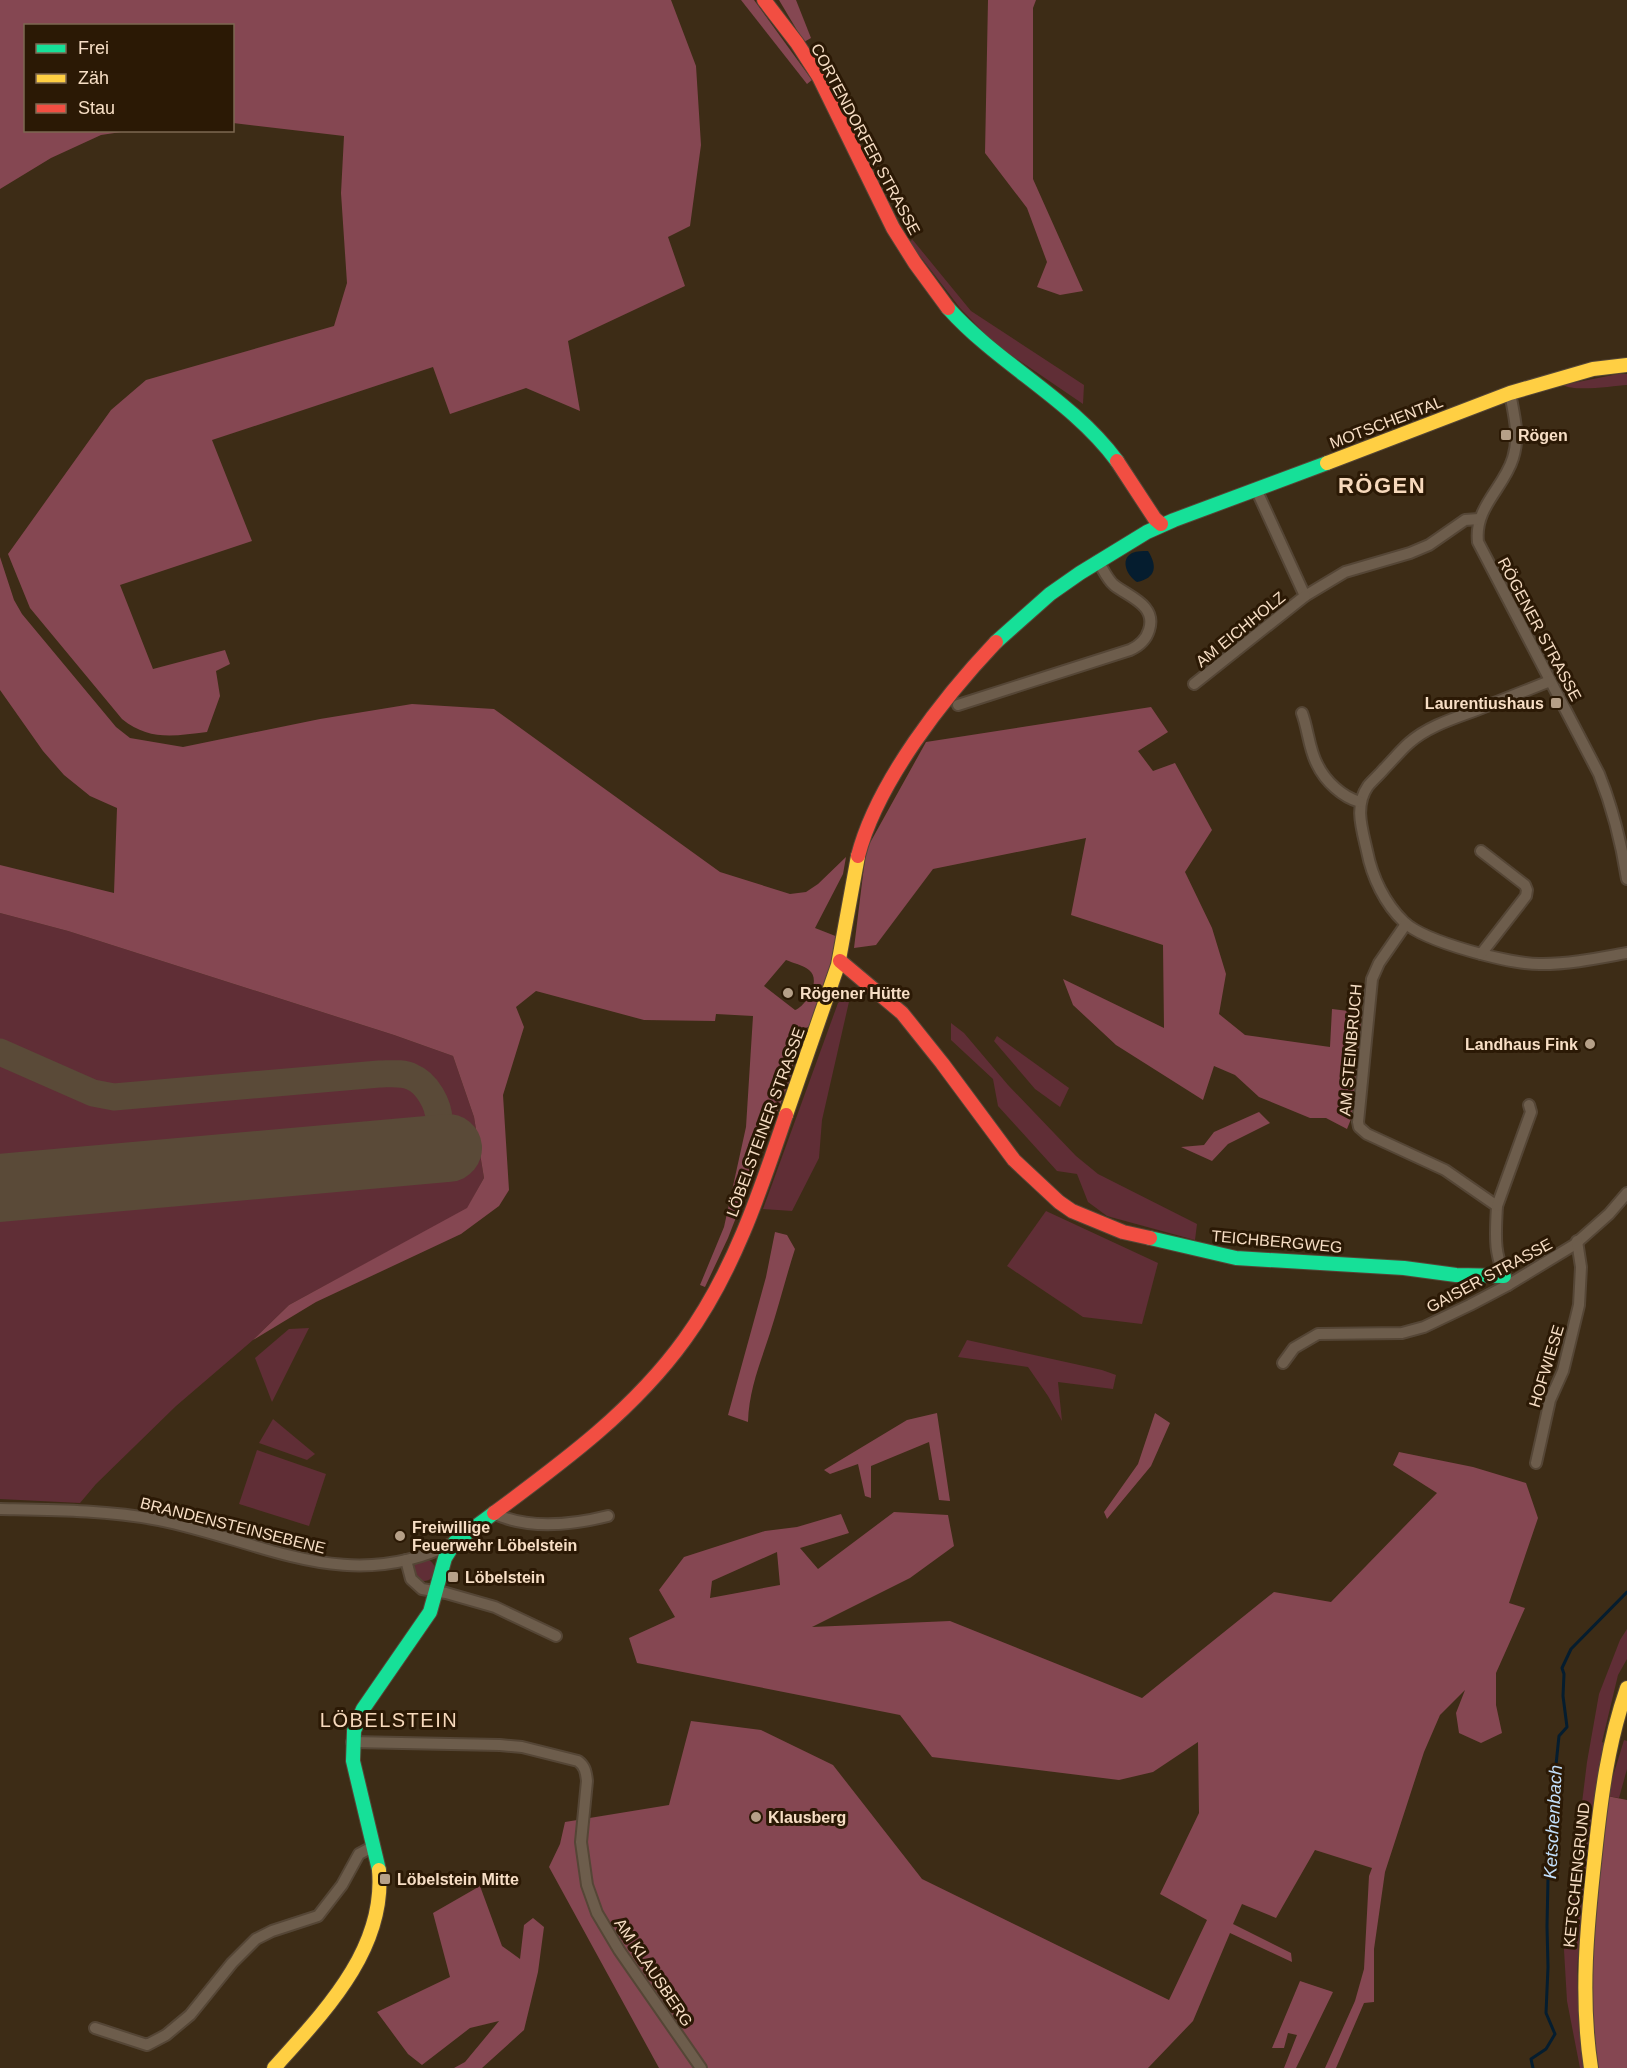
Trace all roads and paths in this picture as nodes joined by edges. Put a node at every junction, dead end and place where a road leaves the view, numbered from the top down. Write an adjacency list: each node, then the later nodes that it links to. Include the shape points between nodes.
1 (764, 0): 6 (street, CORTENDORFER STRASSE, via 807,57 888,219 948,308 970,333 1082,421 1123,469)
2 (1627, 365): 3 (street, MOTSCHENTAL, via 1593,369)
3 (1510, 393): 4 (street, MOTSCHENTAL); 5 (street, via 1517,436 1513,458)
4 (1256, 489): 6 (street, MOTSCHENTAL); 8 (street, AM EICHHOLZ)
5 (1479, 519): 8 (street, AM EICHHOLZ, via 1465,520 1419,549 1345,572); 9 (street, RÖGENER STRASSE, via 1481,549)
6 (1161, 524): 7 (street, LÖBELSTEINER STRASSE)
7 (1098, 561): 11 (street, via 1112,583 1148,611 1150,627 1140,644); 19 (street, LÖBELSTEINER STRASSE, via 1014,622 927,722 879,803 862,843)
8 (1305, 596): 10 (street, AM EICHHOLZ)
9 (1550, 681): 13 (street, via 1455,718 1409,742 1368,786); 15 (street, RÖGENER STRASSE, via 1599,774 1613,810)
10 (1194, 684)
11 (958, 705)
12 (1302, 713): 13 (street, via 1317,764 1337,790)
13 (1359, 802): 16 (street, via 1374,877)
14 (1481, 851): 18 (street, via 1526,885 1527,890)
15 (1627, 879)
16 (1406, 924): 18 (street); 22 (street, AM STEINBRUCH, via 1371,978 1359,1127 1371,1137 1445,1170)
17 (1627, 953): 18 (street, via 1539,964)
18 (1480, 954)
19 (840, 962): 24 (street, TEICHBERGWEG, via 902,1013 1014,1160 1072,1211 1123,1232 1236,1258 1404,1268); 28 (street, LÖBELSTEINER STRASSE, via 744,1231 701,1314 661,1370 619,1413)
20 (1529, 1105): 22 (street, via 1531,1112)
21 (1627, 1193): 23 (street, GAISER STRASSE)
22 (1497, 1206): 24 (street, via 1497,1258)
23 (1577, 1241): 24 (street, GAISER STRASSE, via 1545,1264); 26 (street, HOFWIESE, via 1581,1267 1579,1305 1563,1371 1550,1400)
24 (1506, 1281): 25 (street, GAISER STRASSE, via 1424,1327 1401,1333 1318,1334 1294,1348)
25 (1283, 1364)
26 (1536, 1463)
27 (0, 1509): 31 (street, BRANDENSTEINSEBENE, via 111,1512 160,1520 309,1562 367,1566)
28 (493, 1513): 29 (street, via 513,1521 566,1524); 30 (street, LÖBELSTEINER STRASSE)
29 (608, 1516)
30 (455, 1542): 31 (street, BRANDENSTEINSEBENE); 32 (street, LÖBELSTEINER STRASSE, via 445,1558)
31 (406, 1560): 32 (street, via 413,1583)
32 (436, 1592): 33 (street, via 495,1607); 35 (street, LÖBELSTEINER STRASSE, via 430,1612 363,1709)
33 (556, 1636)
34 (1627, 1688): 40 (street, KETSCHENGRUND, via 1602,1795 1584,1950 1584,2013)
35 (352, 1742): 36 (street, LÖBELSTEINER STRASSE); 39 (street, AM KLAUSBERG, via 522,1747 582,1764 587,1781 580,1842 587,1885 597,1912 618,1950)
36 (374, 1846): 37 (street, via 359,1854 318,1916 256,1939 200,2004 166,2035 147,2044); 38 (street, LÖBELSTEINER STRASSE, via 380,1884 368,1942 330,2004)
37 (95, 2028)
38 (274, 2068)
39 (702, 2068)
40 (1591, 2068)

